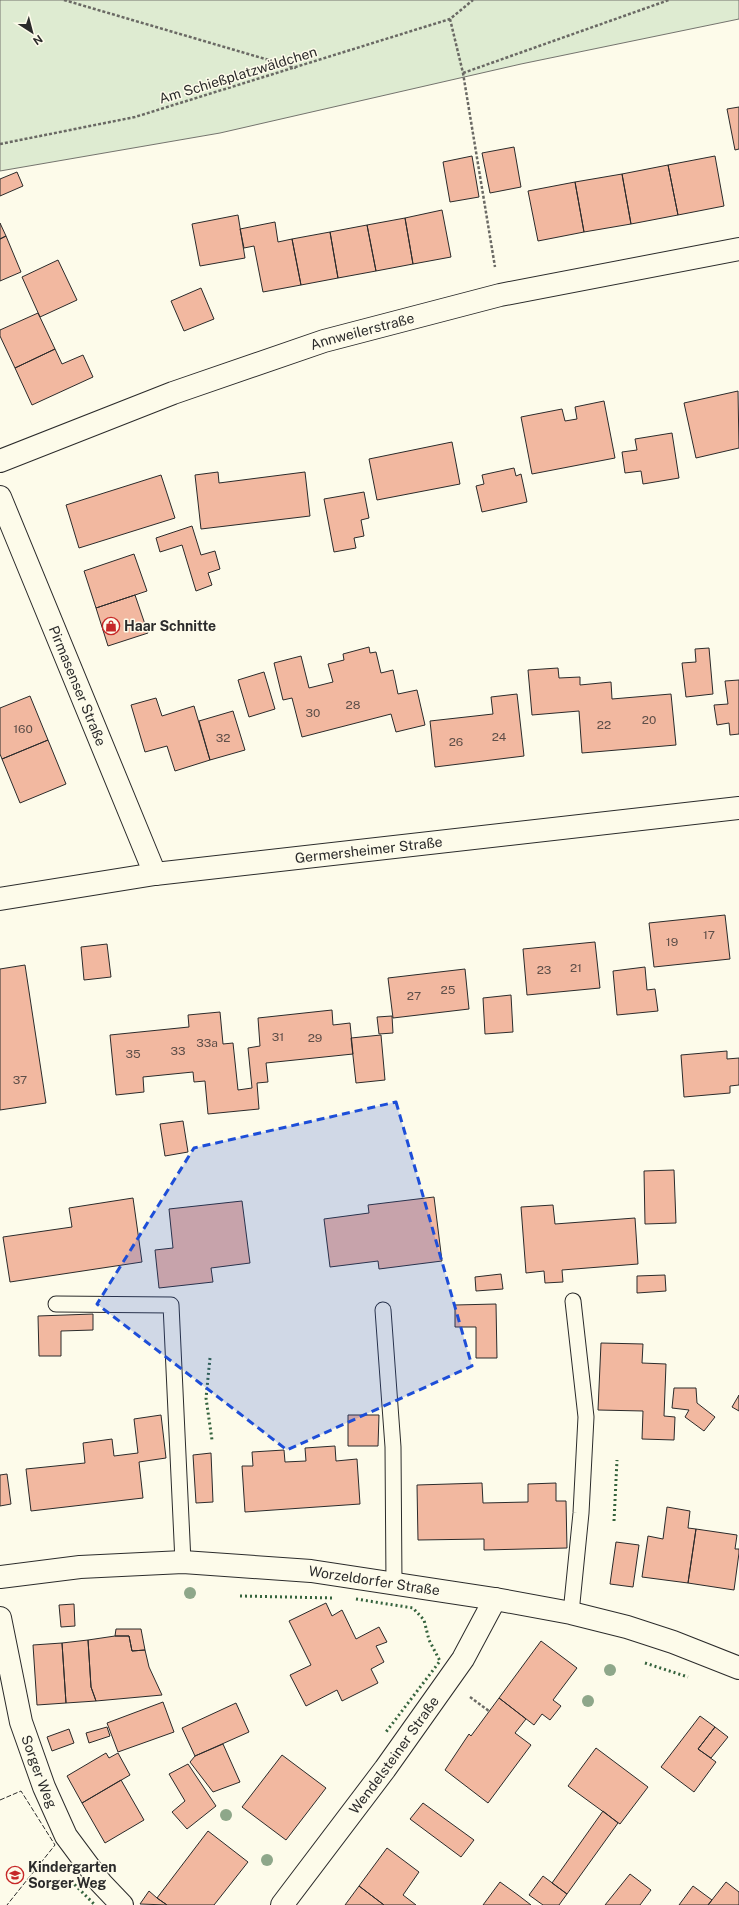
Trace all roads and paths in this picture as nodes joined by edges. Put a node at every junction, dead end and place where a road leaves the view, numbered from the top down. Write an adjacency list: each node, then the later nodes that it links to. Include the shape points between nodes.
1 (64, 0): 5 (path)
2 (473, 0): 4 (path, Am Schießplatzwäldchen)
3 (669, 0): 6 (path)
4 (450, 19): 5 (path, Am Schießplatzwäldchen); 6 (path)
5 (296, 68): 7 (path, Am Schießplatzwäldchen, via 136,118)
6 (463, 73): 9 (path)
7 (0, 144)
8 (739, 249): 9 (street, Annweilerstraße)
9 (500, 295): 10 (street, Annweilerstraße, via 324,340 174,393)
10 (0, 461)
11 (0, 497): 13 (street, Pirmasenser Straße)
12 (739, 808): 13 (street, Germersheimer Straße)
13 (155, 874): 14 (street, Germersheimer Straße)
14 (0, 899)
15 (573, 1301): 22 (lane, via 586,1417 581,1512)
16 (56, 1304): 18 (lane, via 171,1305)
17 (384, 1310): 20 (lane, via 393,1447)
18 (182, 1562): 19 (street, Worzeldorfer Straße, via 80,1567); 20 (street, Worzeldorfer Straße, via 311,1571)
19 (0, 1577)
20 (394, 1584): 21 (street, Worzeldorfer Straße)
21 (494, 1599): 22 (street, Worzeldorfer Straße); 26 (street, Wendelsteiner Straße, via 463,1659)
22 (571, 1613): 24 (street, Worzeldorfer Straße, via 627,1626)
23 (0, 1618): 25 (street, Sorger Weg, via 20,1722 44,1787 66,1836 101,1883)
24 (739, 1668)
25 (122, 1905)
26 (282, 1905)

